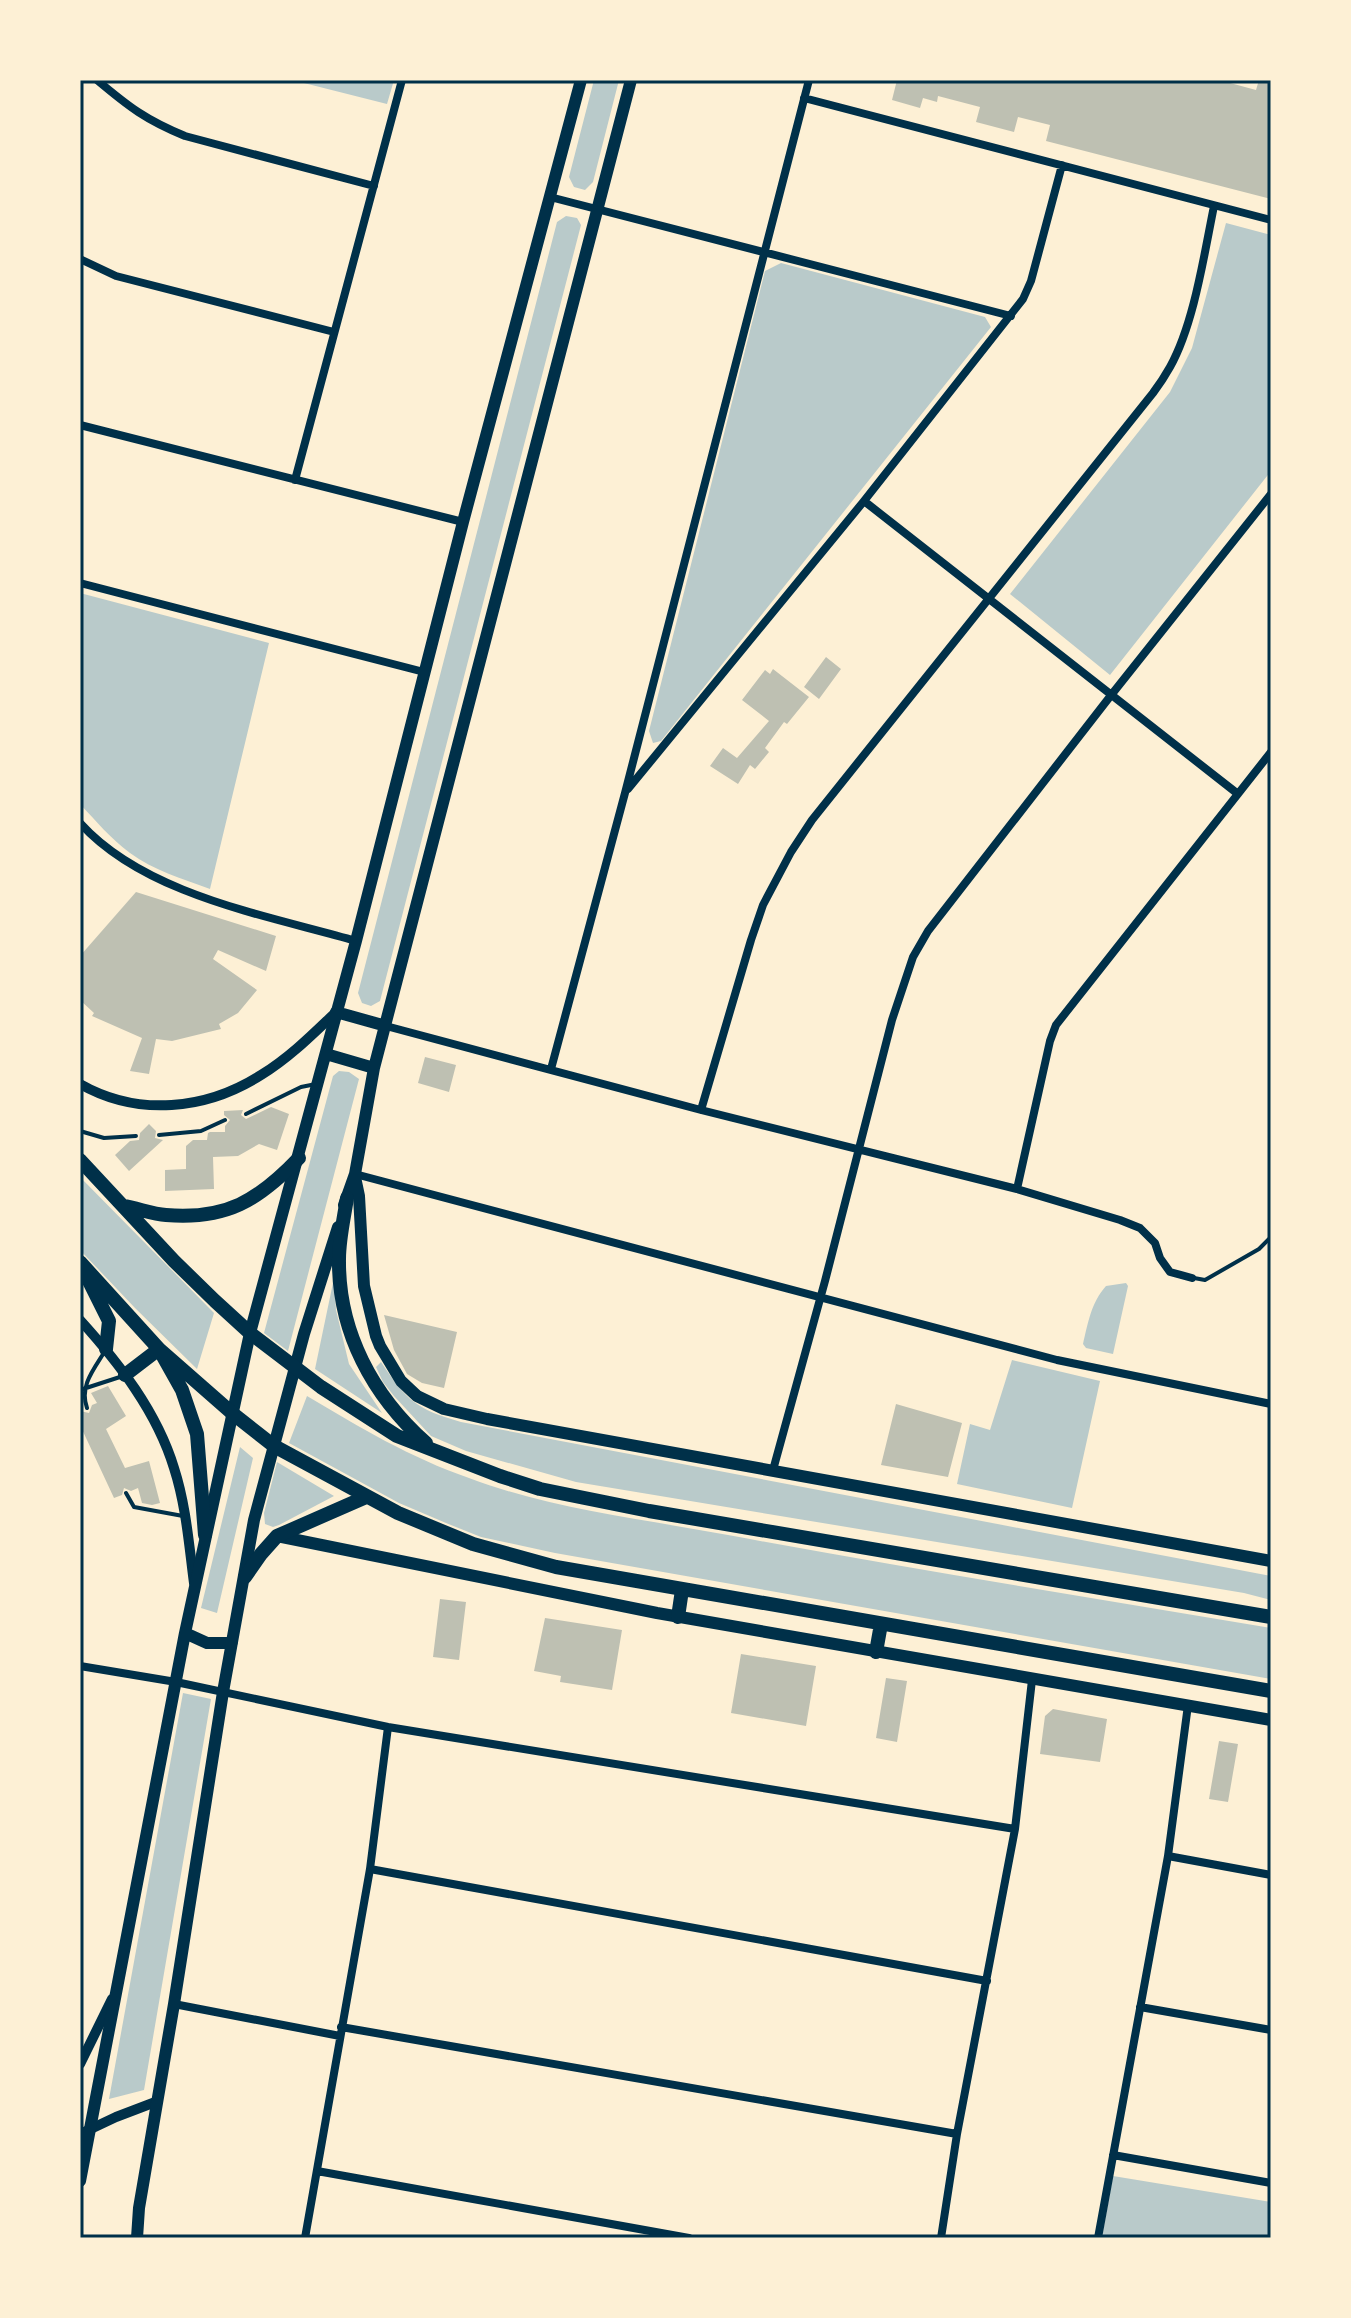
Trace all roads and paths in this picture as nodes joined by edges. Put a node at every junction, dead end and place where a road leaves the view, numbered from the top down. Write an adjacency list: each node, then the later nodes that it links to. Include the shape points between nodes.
1 (97, 80): 8 (street, via 136,112 185,136)
2 (402, 80): 8 (street)
3 (581, 80): 9 (main road)
4 (631, 80): 11 (main road)
5 (809, 80): 6 (street)
6 (804, 98): 7 (street); 13 (street)
7 (1062, 165): 10 (street); 15 (street, via 1031,281)
8 (374, 186): 16 (street)
9 (550, 197): 11 (street); 21 (main road)
10 (1214, 206): 12 (street); 23 (street, via 1192,307 1171,366)
11 (598, 210): 13 (street); 32 (main road)
12 (1271, 220)
13 (765, 251): 15 (street); 27 (street)
14 (80, 259): 16 (street, via 116,276)
15 (1011, 316): 20 (street)
16 (334, 332): 18 (street)
17 (80, 425): 18 (street)
18 (295, 480): 21 (street)
19 (1271, 494): 25 (street)
20 (864, 501): 23 (street); 27 (street)
21 (463, 522): 24 (main road)
22 (80, 583): 24 (street)
23 (989, 597): 25 (street); 38 (street, via 812,820 784,865 751,940)
24 (424, 672): 30 (main road)
25 (1112, 694): 28 (street); 44 (street, via 913,957)
26 (1271, 752): 28 (street)
27 (625, 793): 35 (street)
28 (1238, 794): 48 (street, via 1056,1025)
29 (80, 823): 30 (street, via 127,863 161,881)
30 (356, 941): 31 (main road)
31 (336, 1012): 32 (main road); 33 (main road); 37 (street, via 262,1075 196,1103 120,1102)
32 (386, 1026): 34 (main road); 35 (street)
33 (326, 1054): 34 (main road); 36 (main road)
34 (374, 1068): 47 (main road)
35 (551, 1069): 38 (street)
36 (318, 1083): 39 (lane); 45 (main road)
37 (80, 1084)
38 (701, 1110): 44 (street)
39 (246, 1114)
40 (225, 1120): 42 (lane, via 201,1131)
41 (80, 1131): 43 (lane, via 104,1138)
42 (159, 1135)
43 (136, 1136)
44 (857, 1148): 48 (street); 54 (street)
45 (299, 1158): 50 (main road, via 243,1204 218,1213 162,1215); 56 (main road)
46 (80, 1160): 50 (main road)
47 (355, 1174): 49 (main road); 54 (street); 67 (main road, via 364,1286 376,1336 401,1381 417,1396 487,1419)
48 (1017, 1189): 53 (street, via 1140,1228 1170,1272)
49 (347, 1198): 59 (main road); 66 (main road, via 339,1258 341,1294 356,1350 390,1407)
50 (123, 1206): 56 (main road)
51 (1271, 1237): 53 (lane, via 1205,1280)
52 (80, 1263): 57 (main road, via 109,1321); 58 (main road)
53 (1192, 1278)
54 (819, 1298): 62 (street, via 1057,1360); 67 (street)
55 (80, 1320): 57 (street)
56 (250, 1333): 59 (main road); 64 (main road)
57 (106, 1349): 60 (street); 61 (lane)
58 (159, 1349): 60 (main road); 64 (main road); 71 (main road, via 182,1390 197,1434)
59 (295, 1368): 65 (main road); 66 (main road, via 376,1424)
60 (125, 1375): 61 (lane); 70 (street, via 159,1429)
61 (83, 1389): 63 (lane)
62 (1271, 1404)
63 (87, 1408)
64 (232, 1413): 65 (main road); 71 (main road)
65 (274, 1446): 69 (main road); 74 (main road)
66 (436, 1451): 78 (main road, via 540,1489 635,1508)
67 (773, 1470): 73 (main road)
68 (126, 1493): 70 (lane, via 134,1507)
69 (366, 1497): 72 (main road); 76 (main road, via 515,1557)
70 (185, 1517): 75 (street)
71 (205, 1535): 75 (main road)
72 (277, 1536): 74 (main road); 77 (main road)
73 (1271, 1561)
74 (245, 1577): 81 (main road)
75 (195, 1585): 80 (main road)
76 (682, 1590): 77 (main road); 79 (main road)
77 (678, 1617): 82 (main road)
78 (1271, 1617)
79 (881, 1624): 82 (main road); 86 (main road)
80 (185, 1633): 81 (main road, via 207,1643); 85 (main road)
81 (232, 1643): 87 (main road)
82 (876, 1652): 84 (main road)
83 (80, 1666): 85 (street)
84 (1032, 1680): 88 (main road); 91 (street)
85 (176, 1682): 87 (street); 96 (main road)
86 (1271, 1691)
87 (223, 1692): 90 (street); 97 (main road)
88 (1188, 1705): 89 (main road); 92 (street)
89 (1271, 1720)
90 (388, 1727): 91 (street); 93 (street)
91 (1015, 1829): 95 (street)
92 (1168, 1856): 94 (street); 98 (street)
93 (370, 1869): 95 (street); 100 (street)
94 (1271, 1875)
95 (987, 1981): 104 (street)
96 (118, 1986): 101 (street); 103 (main road)
97 (174, 2004): 100 (street); 102 (main road)
98 (1140, 2007): 99 (street); 105 (street)
99 (1271, 2030)
100 (340, 2031): 104 (street); 106 (street)
101 (80, 2064)
102 (158, 2101): 103 (street); 109 (main road)
103 (85, 2131): 107 (main road)
104 (957, 2134): 112 (street)
105 (1113, 2155): 108 (street); 113 (street)
106 (317, 2171): 110 (street); 111 (street)
107 (80, 2181)
108 (1271, 2183)
109 (137, 2238)
110 (305, 2238)
111 (689, 2238)
112 (941, 2238)
113 (1098, 2238)

